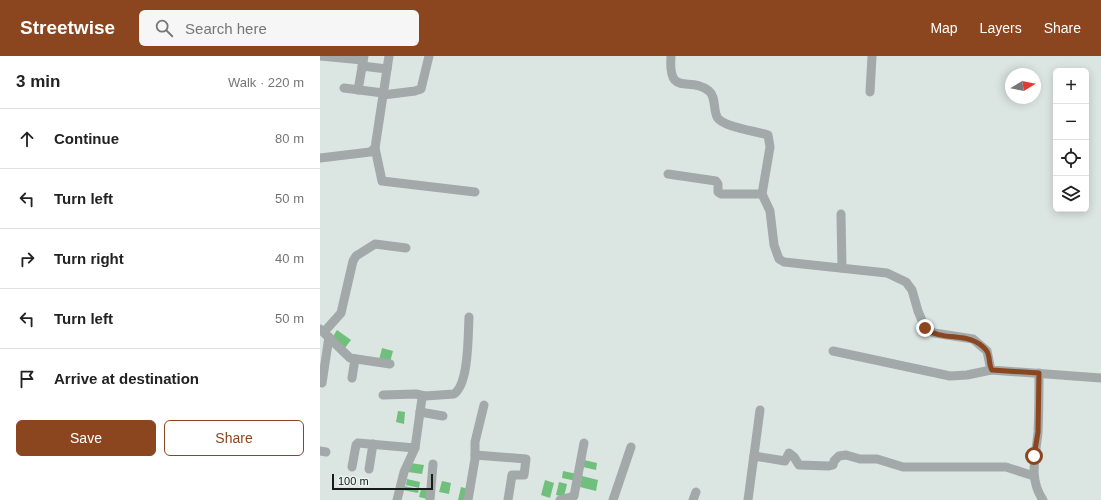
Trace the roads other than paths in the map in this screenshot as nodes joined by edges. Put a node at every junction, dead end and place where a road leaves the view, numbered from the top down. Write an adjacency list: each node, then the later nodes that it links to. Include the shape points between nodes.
1 (320, 56): 6 (street)
2 (389, 56): 7 (street)
3 (429, 56): 11 (street, via 426,74 419,90)
4 (672, 56): 16 (street, via 671,75 680,84 705,88 710,92 714,96 719,120 727,125 768,135 770,147)
5 (872, 56): 10 (street)
6 (363, 61): 7 (street); 9 (street)
7 (387, 69): 11 (street)
8 (344, 88): 9 (street)
9 (358, 90): 11 (street)
10 (870, 92)
11 (383, 94): 12 (street)
12 (375, 148): 13 (street, via 370,152); 15 (street, via 382,181)
13 (320, 158)
14 (668, 174): 16 (street, via 716,181 718,192 721,194)
15 (475, 192)
16 (762, 194): 19 (street, via 770,211 774,245 779,259 784,262)
17 (841, 214): 19 (street)
18 (406, 248): 21 (street, via 375,244 356,256 341,313)
19 (842, 268): 25 (street, via 887,273 906,282 912,290 925,328 934,333 973,339 987,351)
20 (469, 317): 31 (street, via 464,378 458,392)
21 (324, 333): 23 (street, via 346,356); 29 (street)
22 (833, 351): 25 (street, via 950,376)
23 (355, 359): 24 (street); 27 (street)
24 (390, 364)
25 (992, 370): 26 (street)
26 (1039, 373): 28 (street); 45 (street)
27 (352, 378)
28 (1101, 378)
29 (322, 383)
30 (383, 395): 31 (street)
31 (425, 396): 34 (street, via 421,402)
32 (484, 405): 40 (street, via 475,440)
33 (760, 410): 41 (street)
34 (420, 412): 35 (street); 39 (street)
35 (443, 416)
36 (373, 444): 39 (street); 43 (street, via 356,444); 44 (street)
37 (584, 444): 50 (street, via 574,496)
38 (631, 447): 51 (street)
39 (415, 448): 46 (street, via 404,472)
40 (475, 455): 48 (street); 49 (street, via 526,459 524,475 512,475)
41 (754, 456): 45 (street, via 785,461 789,454 799,466 829,466 833,465 839,456 846,455 860,459 877,459 903,467 1015,468); 52 (street)
42 (433, 464): 47 (street)
43 (352, 467)
44 (369, 469)
45 (1034, 476): 53 (street)
46 (397, 500)
47 (433, 500)
48 (468, 500)
49 (508, 500)
50 (560, 500)
51 (613, 500)
52 (748, 500)
53 (1043, 500)

